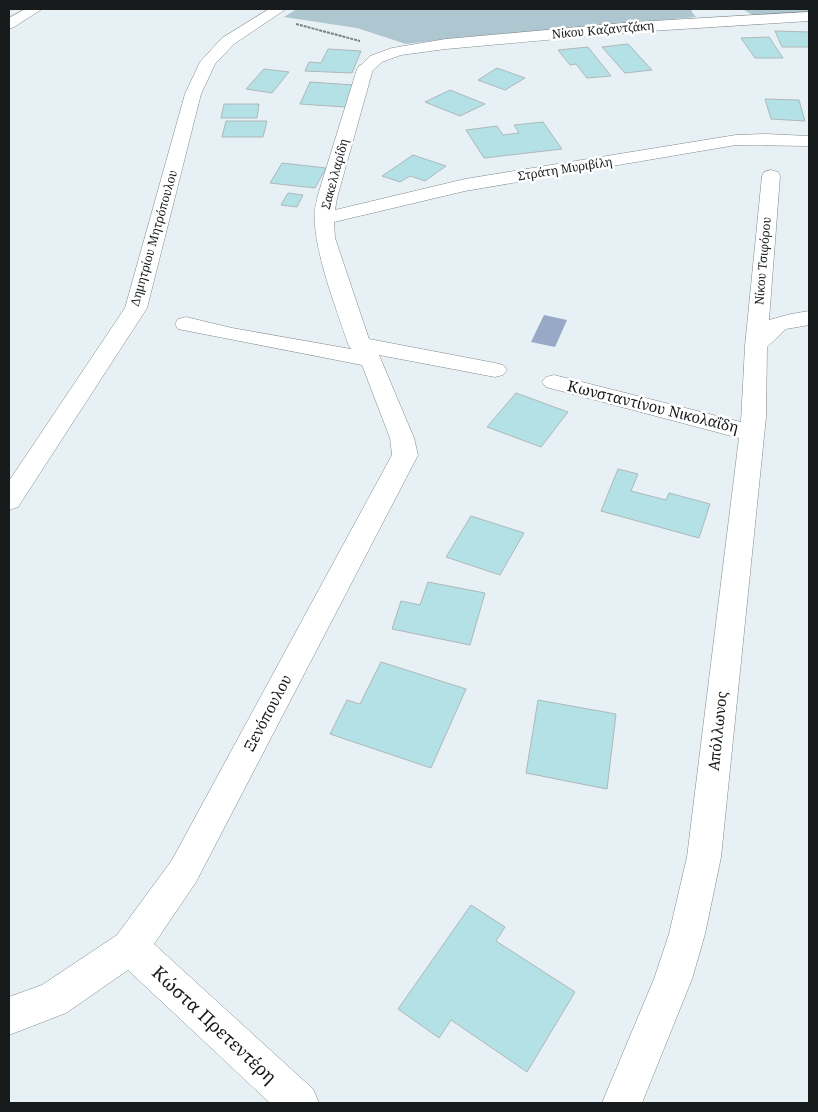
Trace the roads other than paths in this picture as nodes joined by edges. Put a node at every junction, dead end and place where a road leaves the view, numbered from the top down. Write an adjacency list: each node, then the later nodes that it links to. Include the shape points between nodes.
1 (35, 9): 4 (street)
2 (272, 12): 16 (street, Δημητρίου Μητρόπουλου, via 228,41 208,62 193,94 136,308)
3 (809, 16): 5 (street, Νίκου Καζαντζάκη, via 636,26)
4 (9, 24)
5 (398, 51): 8 (street, Σακελλαρίδη, via 376,59 365,69 327,198)
6 (809, 141): 8 (street, Στράτη Μυριβίλη, via 736,140 465,185)
7 (771, 176): 11 (street, Νίκου Τσιφόρου)
8 (324, 219): 12 (street, Σακελλαρίδη, via 325,238)
9 (809, 318): 11 (street, via 785,320 770,328)
10 (186, 324): 12 (street)
11 (756, 346): 15 (street, Απόλλωνος)
12 (365, 352): 13 (street); 17 (street, Ξενόπουλου, via 402,438 405,455 184,871)
13 (495, 370)
14 (554, 382): 15 (street, Κωνσταντίνου Νικολαΐδη)
15 (751, 433): 20 (street, Απόλλωνος, via 704,857 692,917 674,978)
16 (9, 501)
17 (130, 947): 18 (street, Ξενόπουλου, via 53,1000); 19 (street, Κώστα Πρετεντέρη)
18 (9, 1016)
19 (299, 1103)
20 (622, 1103)

